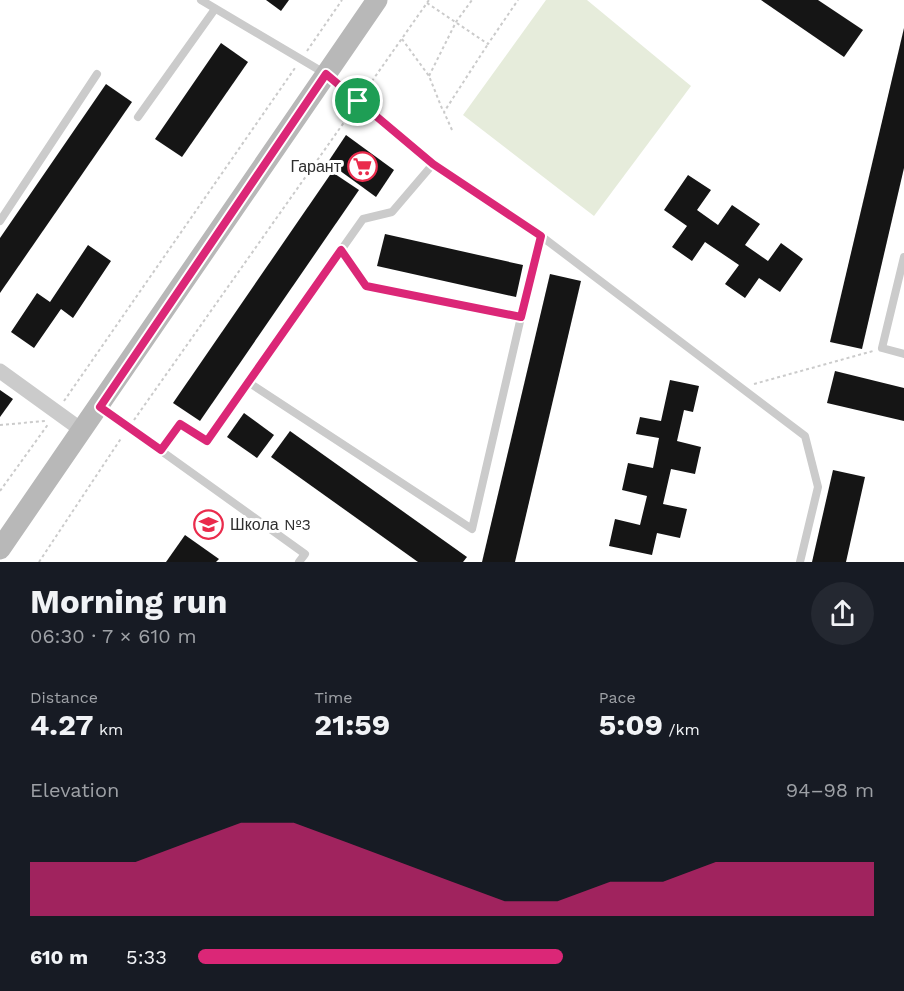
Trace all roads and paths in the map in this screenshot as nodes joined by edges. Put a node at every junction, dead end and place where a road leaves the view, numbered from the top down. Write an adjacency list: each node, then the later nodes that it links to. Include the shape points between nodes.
1 (201, 0): 7 (lane)
2 (342, 0): 11 (path)
3 (377, 0): 12 (street)
4 (472, 0): 8 (path)
5 (518, 0): 10 (path)
6 (428, 2): 8 (path); 9 (path)
7 (215, 9): 11 (lane); 17 (lane)
8 (456, 22): 10 (path); 14 (path)
9 (402, 39): 14 (path); 15 (path)
10 (488, 44): 16 (path)
11 (301, 59): 12 (lane); 31 (path)
12 (326, 74): 15 (lane); 30 (street)
13 (97, 75): 20 (lane)
14 (429, 76): 16 (path)
15 (358, 101): 19 (lane); 33 (path)
16 (444, 112): 18 (path)
17 (138, 117)
18 (452, 130)
19 (433, 164): 21 (lane); 22 (lane, via 392,212 363,219)
20 (0, 221)
21 (541, 236): 24 (lane); 29 (lane)
22 (341, 250): 24 (lane, via 366,286); 28 (lane)
23 (904, 257): 25 (lane)
24 (521, 317): 28 (lane, via 472,529)
25 (882, 348): 26 (lane); 29 (path)
26 (904, 354)
27 (0, 371): 31 (street)
28 (248, 382): 35 (lane, via 207,441 180,424)
29 (742, 388): 40 (lane, via 805,436 818,487)
30 (100, 407): 33 (lane); 34 (street)
31 (49, 416): 32 (path); 34 (street); 36 (path)
32 (0, 425)
33 (129, 428): 35 (lane); 38 (path)
34 (83, 431): 37 (street)
35 (161, 450): 39 (lane, via 305,554)
36 (0, 491)
37 (0, 549)
38 (39, 562)
39 (299, 562)
40 (800, 562)

